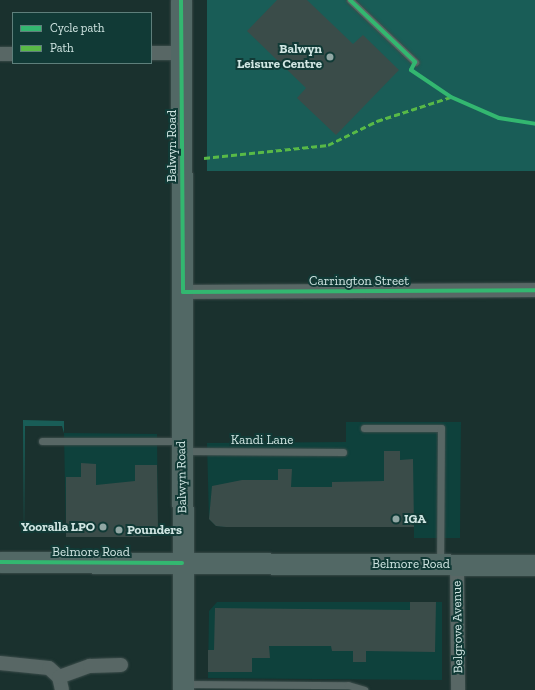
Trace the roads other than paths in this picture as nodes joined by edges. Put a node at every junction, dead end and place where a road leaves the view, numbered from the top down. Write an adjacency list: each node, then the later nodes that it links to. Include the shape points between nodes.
1 (181, 0): 4 (main road, Balwyn Road)
2 (350, 0): 7 (lane)
3 (152, 53): 4 (street)
4 (181, 53): 9 (main road, Balwyn Road)
5 (0, 54): 6 (street)
6 (12, 54)
7 (415, 62)
8 (535, 290): 9 (street, Carrington Street)
9 (183, 292): 12 (main road, Balwyn Road)
10 (364, 428): 16 (lane, via 441,428)
11 (42, 441): 12 (lane, Kandi Lane)
12 (181, 446): 13 (lane, Kandi Lane); 15 (main road, Balwyn Road)
13 (343, 452)
14 (0, 562): 15 (main road, Belmore Road)
15 (182, 563): 16 (main road, Belmore Road); 21 (main road, Balwyn Road)
16 (449, 565): 17 (main road, Belmore Road); 23 (street, Belgrove Avenue)
17 (535, 565)
18 (0, 663): 20 (street, via 41,664)
19 (121, 665): 20 (street, via 90,666)
20 (61, 683)
21 (183, 687): 22 (lane, via 348,685)
22 (364, 690)
23 (458, 690)

